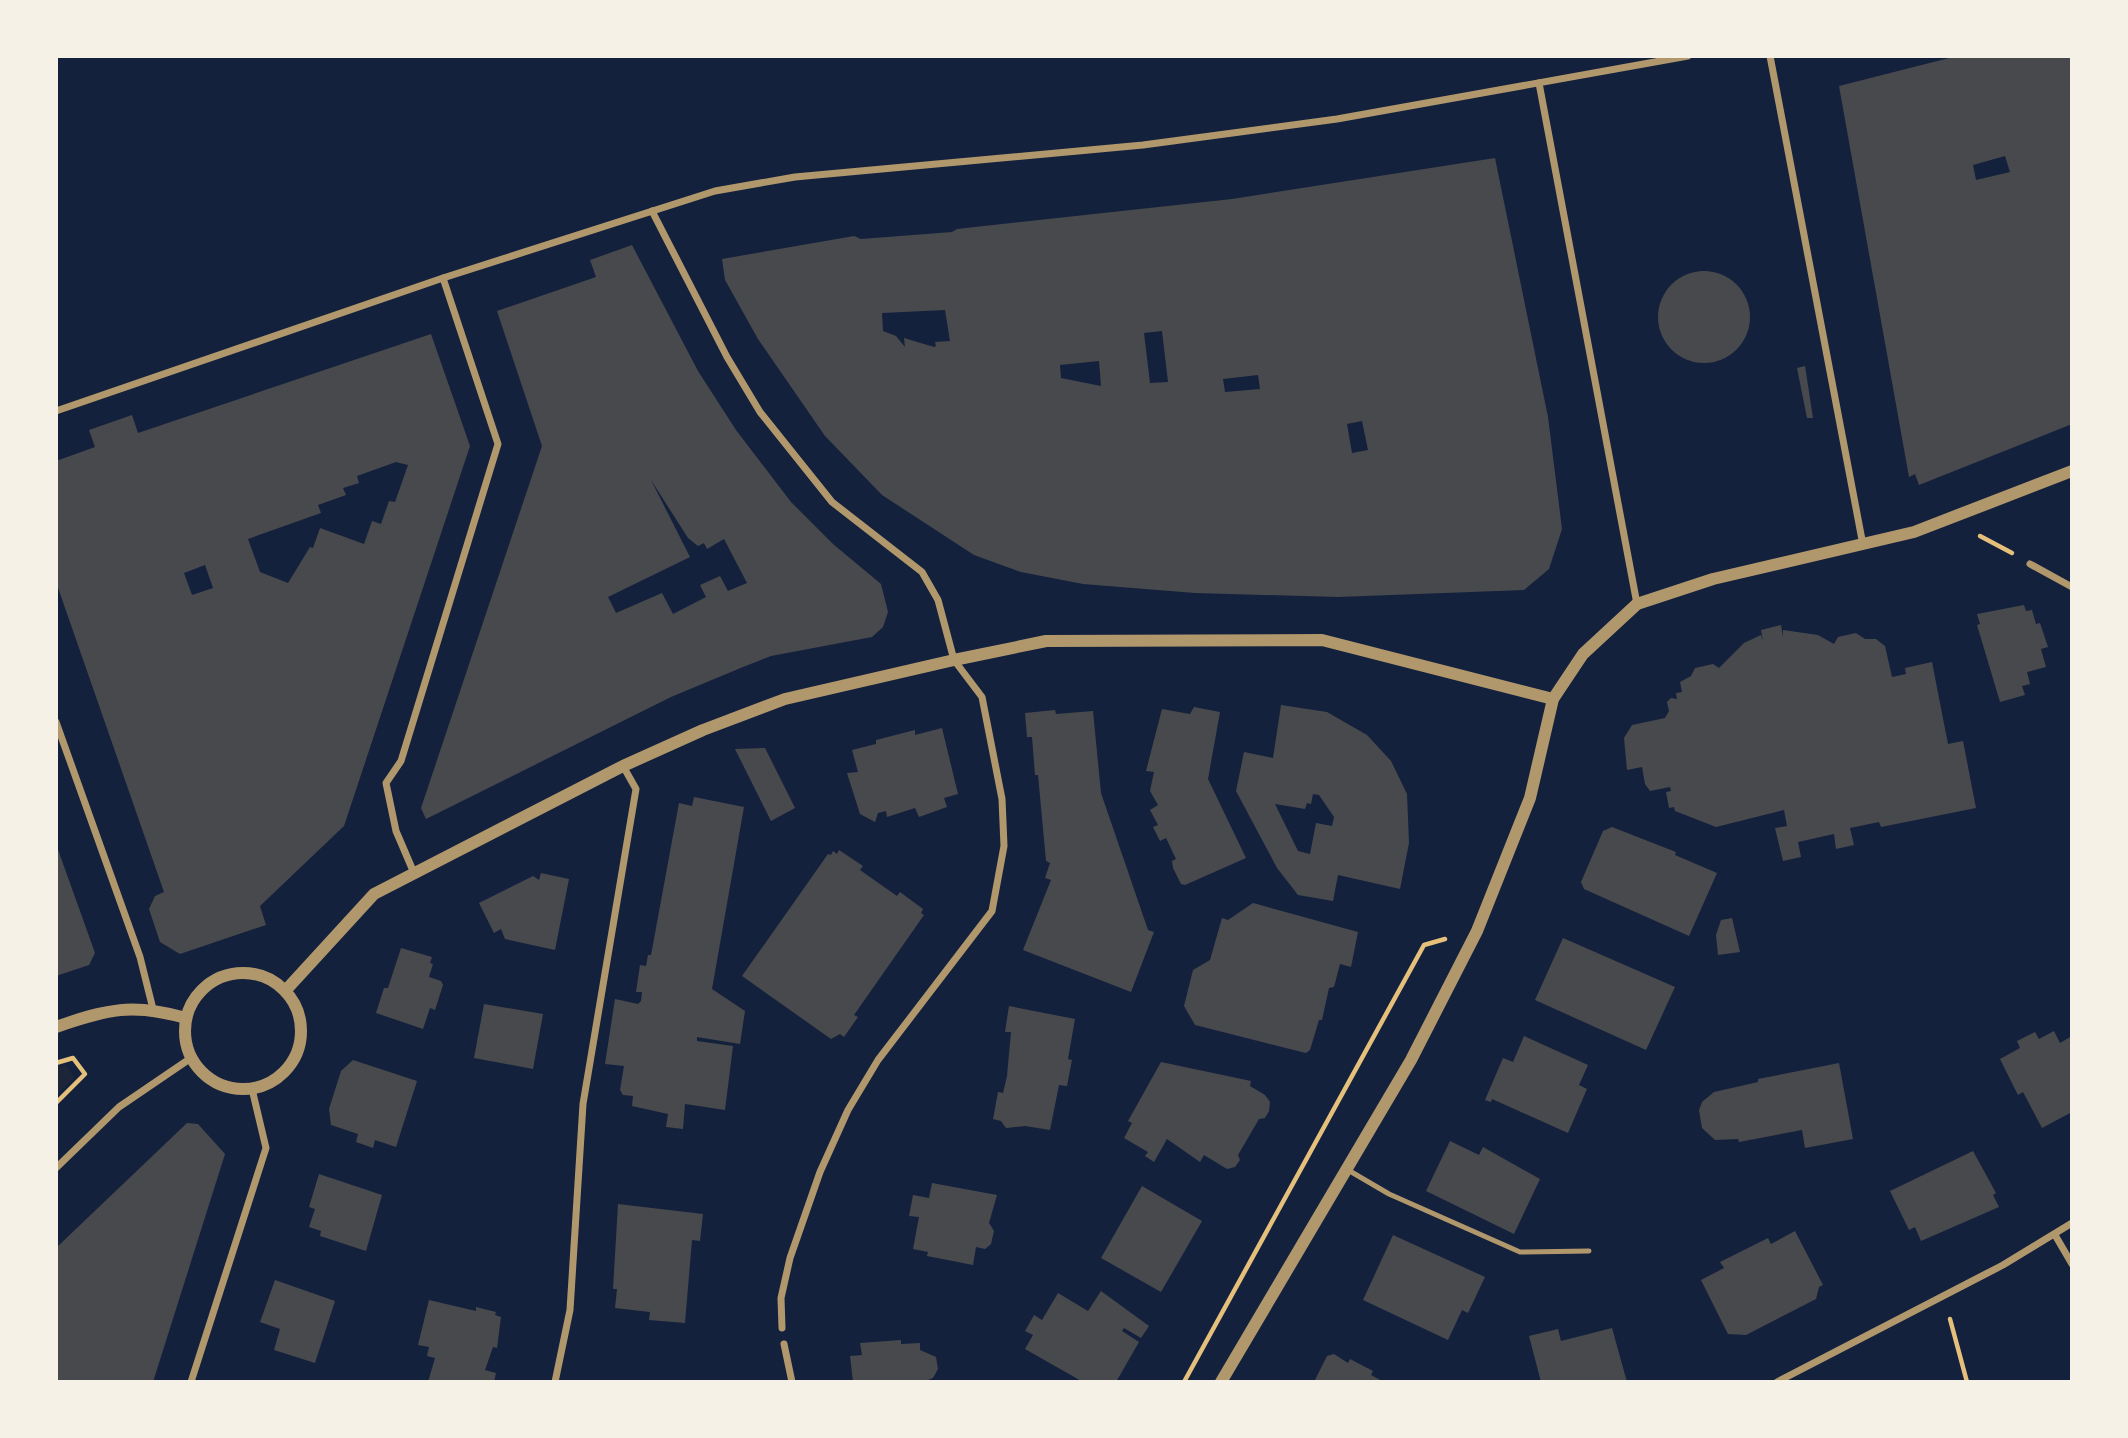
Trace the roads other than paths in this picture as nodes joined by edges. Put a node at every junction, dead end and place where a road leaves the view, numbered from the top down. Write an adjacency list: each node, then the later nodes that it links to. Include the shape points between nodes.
1 (1688, 56): 3 (street)
2 (1770, 56): 8 (street)
3 (1539, 83): 4 (street, via 1337,119 1143,145 795,177 715,191); 11 (street)
4 (652, 211): 5 (street); 12 (street, via 760,412 832,502 922,572 938,600)
5 (443, 278): 6 (street); 16 (street, via 498,444 401,761 386,783 396,831)
6 (56, 411)
7 (2072, 471): 8 (street, via 1948,520)
8 (1863, 546): 11 (street, via 1713,579)
9 (2030, 564): 10 (street)
10 (2072, 587)
11 (1637, 604): 13 (street, via 1583,654)
12 (954, 660): 13 (street, via 1046,641 1322,640); 15 (street, via 785,699); 29 (street, via 982,697 1002,799 1004,846 992,911 878,1060 848,1110 790,1258 781,1298)
13 (1553, 699): 24 (street, via 1530,798 1477,931 1410,1060)
14 (56, 722): 18 (street, via 140,957)
15 (623, 766): 16 (street); 32 (street, via 636,789 583,1104 570,1310)
16 (414, 873): 17 (street, via 374,894)
17 (286, 990): 19 (street, via 271,979 236,972 204,987); 22 (street, via 302,1022 302,1041 285,1072)
18 (153, 1009): 19 (street); 20 (street, via 111,1009)
19 (186, 1018): 21 (street, via 185,1039)
20 (56, 1027)
21 (191, 1058): 22 (street, via 207,1077 228,1088); 23 (street, via 120,1107)
22 (252, 1089): 31 (street, via 267,1148)
23 (56, 1168)
24 (1346, 1168): 27 (lane, via 1389,1194 1521,1252); 34 (street)
25 (2072, 1223): 26 (street)
26 (2055, 1235): 28 (street); 35 (street)
27 (1589, 1251)
28 (2072, 1264)
29 (782, 1328)
30 (783, 1344): 33 (street)
31 (191, 1382)
32 (555, 1382)
33 (792, 1382)
34 (1221, 1382)
35 (1777, 1382)

